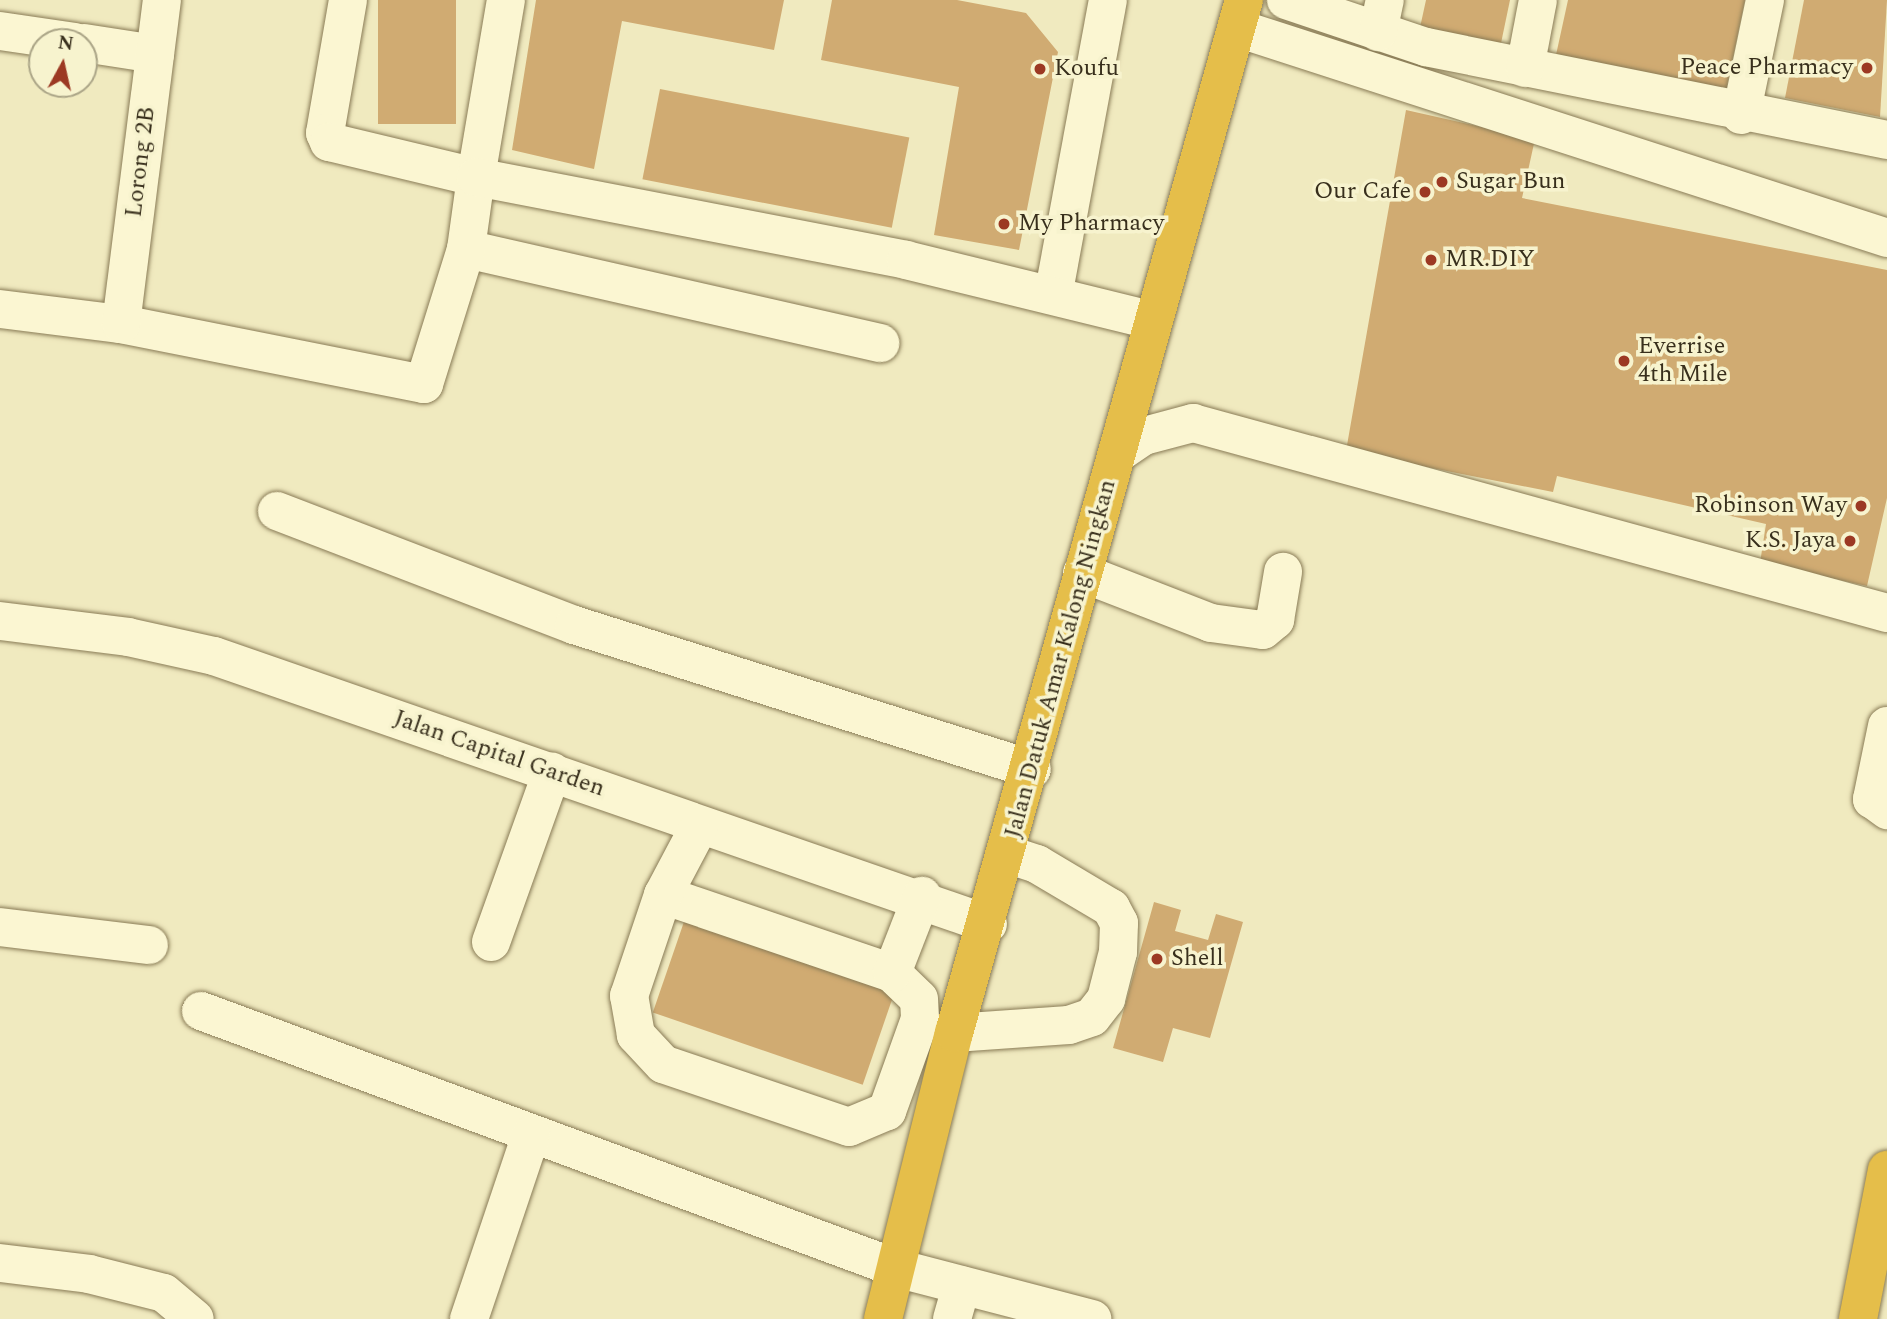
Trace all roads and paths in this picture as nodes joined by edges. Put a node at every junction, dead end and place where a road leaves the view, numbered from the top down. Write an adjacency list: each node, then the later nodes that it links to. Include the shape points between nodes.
1 (162, 0): 13 (street, Lorong 2B)
2 (348, 0): 17 (street, via 325,133 329,142)
3 (506, 0): 17 (street)
4 (1107, 0): 20 (street)
5 (1286, 0): 9 (street)
6 (1538, 0): 14 (street)
7 (1765, 0): 15 (street)
8 (1240, 14): 18 (street); 22 (highway, Jalan Datuk Amar Kalong Ningkan)
9 (1382, 16): 14 (street)
10 (0, 31): 11 (street)
11 (28, 35)
12 (98, 45): 13 (street)
13 (155, 54): 23 (street, Lorong 2B)
14 (1525, 68): 15 (street)
15 (1741, 115): 16 (street)
16 (1887, 140)
17 (476, 177): 19 (street); 20 (street)
18 (1887, 238)
19 (466, 249): 23 (street, via 424,384); 24 (street)
20 (1054, 292): 22 (street)
21 (0, 310): 23 (street)
22 (1151, 320): 25 (highway, Jalan Datuk Amar Kalong Ningkan)
23 (121, 324)
24 (880, 343)
25 (1117, 453): 28 (highway, Jalan Datuk Amar Kalong Ningkan); 29 (street, via 1144,436 1193,423)
26 (277, 511): 32 (street, via 574,625)
27 (1283, 572): 28 (street, via 1275,620 1264,630 1211,623)
28 (1082, 573): 32 (highway, Jalan Datuk Amar Kalong Ningkan)
29 (1887, 613)
30 (0, 621): 33 (street, Jalan Capital Garden, via 128,637 214,656)
31 (1887, 726): 34 (street, via 1872,799)
32 (1032, 768): 36 (highway, Jalan Datuk Amar Kalong Ningkan)
33 (552, 772): 35 (street, Jalan Capital Garden); 41 (street)
34 (1887, 810)
35 (699, 827): 37 (street); 38 (street, Jalan Capital Garden)
36 (1009, 855): 39 (highway, Jalan Datuk Amar Kalong Ningkan); 45 (street, via 1111,908 1119,923 1118,952 1107,999 1092,1017 1069,1025)
37 (663, 895): 43 (street); 43 (street, via 629,996 636,1035 663,1065 849,1127 869,1123 887,1111 920,1019 919,999)
38 (922, 896): 39 (street, Jalan Capital Garden); 43 (street)
39 (988, 924): 45 (highway, Jalan Datuk Amar Kalong Ningkan)
40 (0, 927): 42 (street)
41 (491, 942)
42 (149, 944)
43 (892, 973)
44 (201, 1010): 46 (street)
45 (954, 1033): 49 (highway, Jalan Datuk Amar Kalong Ningkan)
46 (531, 1135): 49 (street); 52 (street)
47 (1887, 1170): 55 (highway)
48 (0, 1263): 51 (street, via 89,1274 164,1293)
49 (896, 1268): 50 (street); 53 (highway, Jalan Datuk Amar Kalong Ningkan)
50 (957, 1302): 54 (street)
51 (195, 1319)
52 (470, 1319)
53 (883, 1319)
54 (1092, 1319)
55 (1858, 1319)

